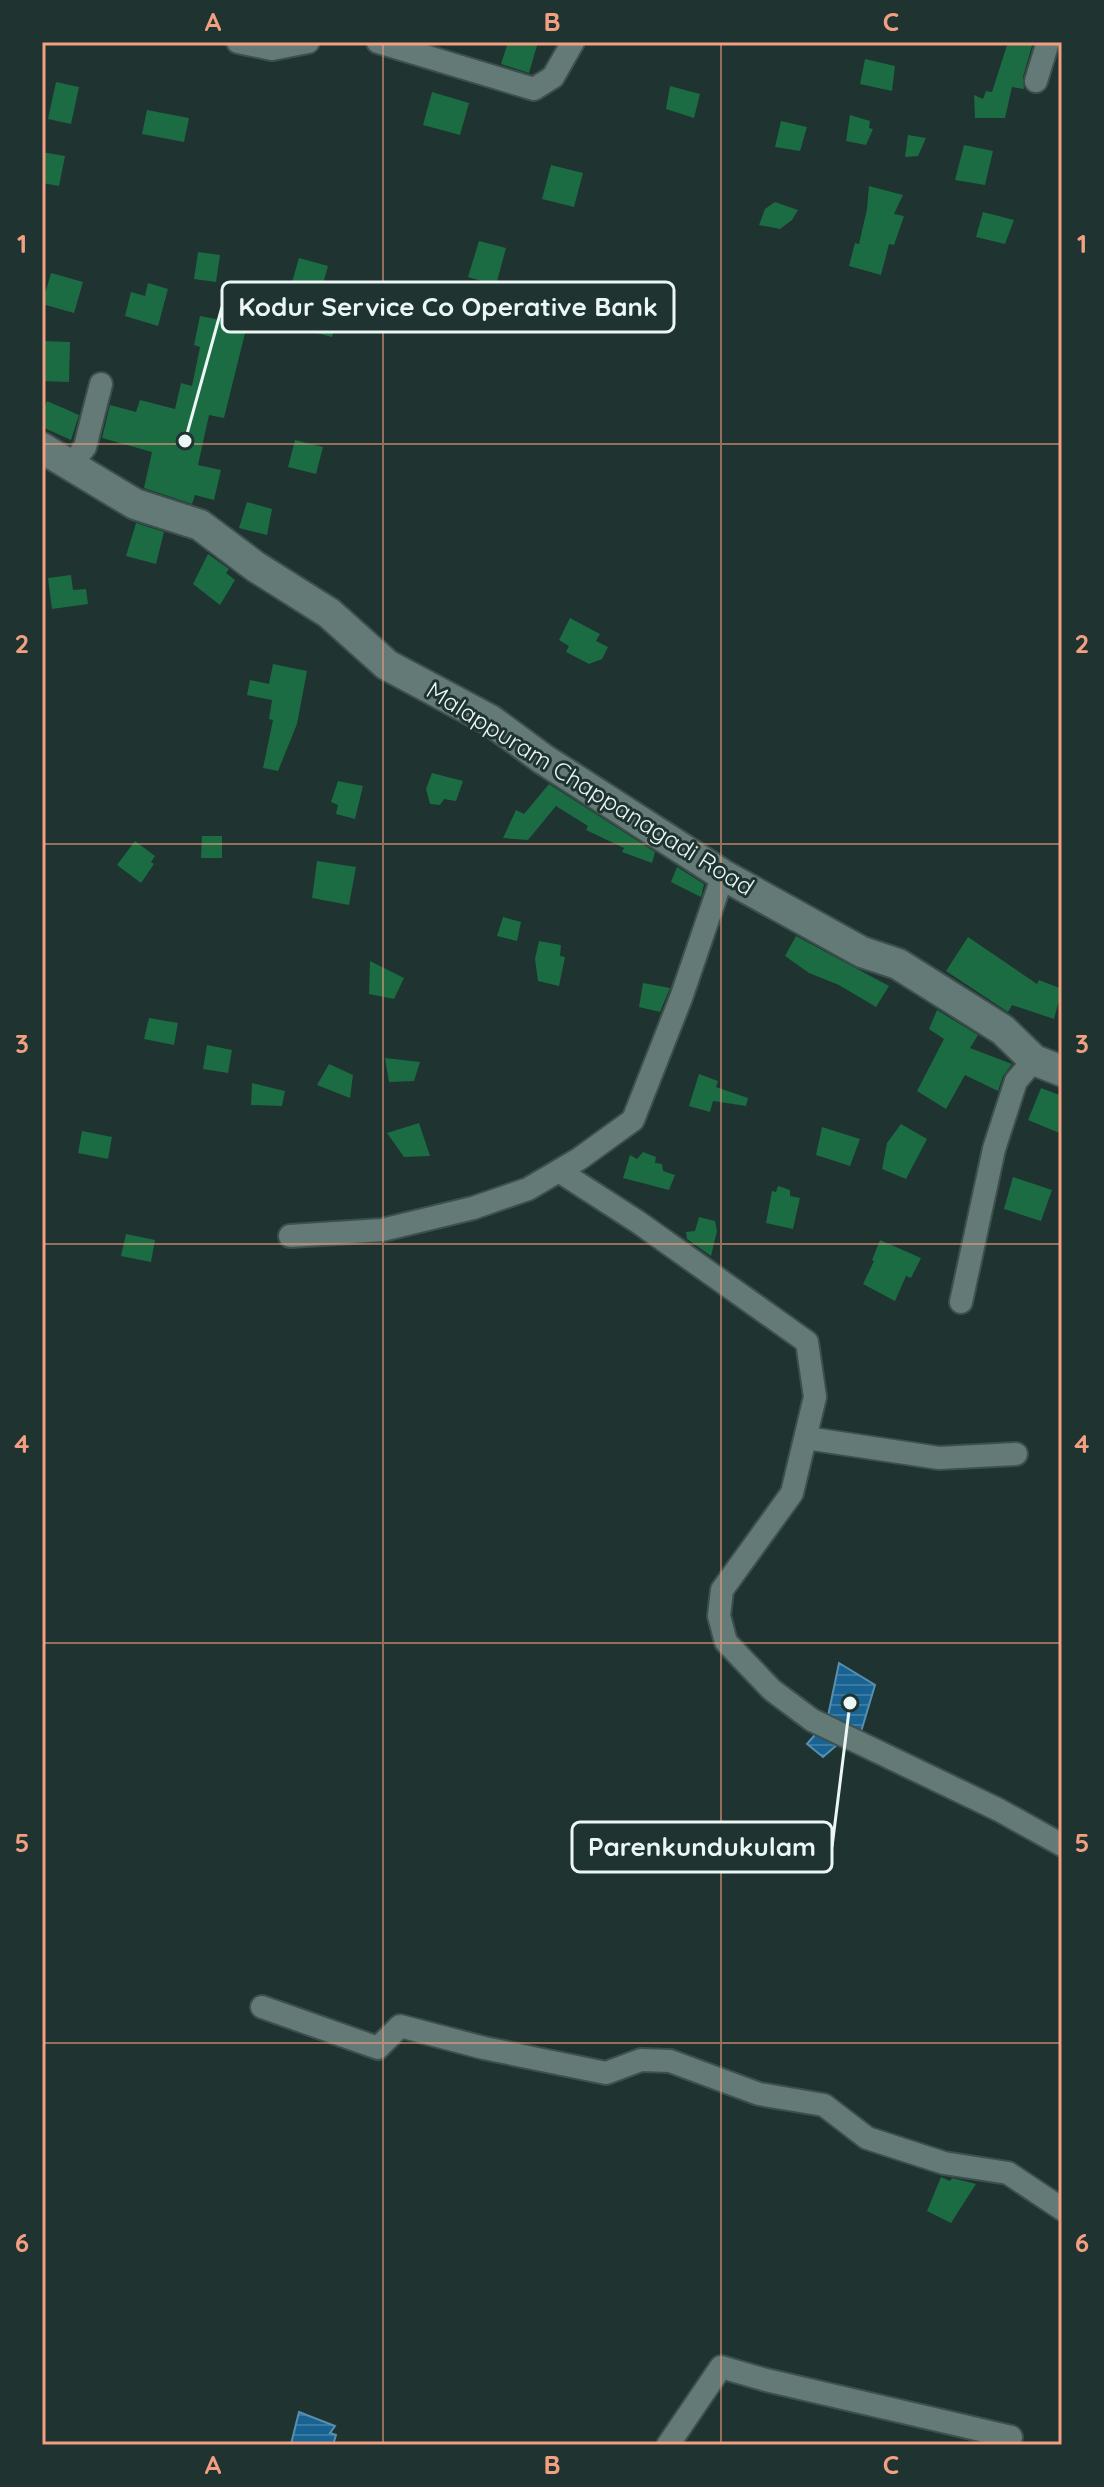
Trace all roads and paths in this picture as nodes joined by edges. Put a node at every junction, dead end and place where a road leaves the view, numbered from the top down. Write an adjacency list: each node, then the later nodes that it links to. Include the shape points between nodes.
1 (238, 42): 2 (street, via 272,49)
2 (308, 42)
3 (378, 42): 4 (street, via 534,89 553,77)
4 (573, 42)
5 (1048, 42): 6 (street)
6 (1036, 81)
7 (101, 384): 9 (street, via 85,447)
8 (42, 448): 9 (street, Malappuram Chappanagadi Road)
9 (70, 466): 10 (street, Malappuram Chappanagadi Road, via 135,504 200,525 329,613 387,665 490,720)
10 (723, 875): 11 (street, Malappuram Chappanagadi Road, via 862,952 898,964 1003,1030); 13 (street, via 633,1120)
11 (1034, 1060): 12 (street, Malappuram Chappanagadi Road); 15 (street, via 1016,1081 994,1149)
12 (1062, 1071)
13 (559, 1171): 14 (street, via 528,1189 397,1227); 16 (street, via 807,1342 815,1397)
14 (290, 1236)
15 (961, 1302)
16 (806, 1438): 17 (street, via 939,1458); 18 (street, via 792,1493 722,1590 719,1616 726,1642 772,1690 812,1720)
17 (1016, 1454)
18 (1062, 1845)
19 (262, 2007): 20 (street, via 378,2048 400,2026 606,2073 641,2060 670,2061 759,2094 824,2105 867,2138 944,2163 1008,2173)
20 (1062, 2209)
21 (668, 2445): 22 (street, via 721,2367 1011,2437)
22 (1008, 2445)

